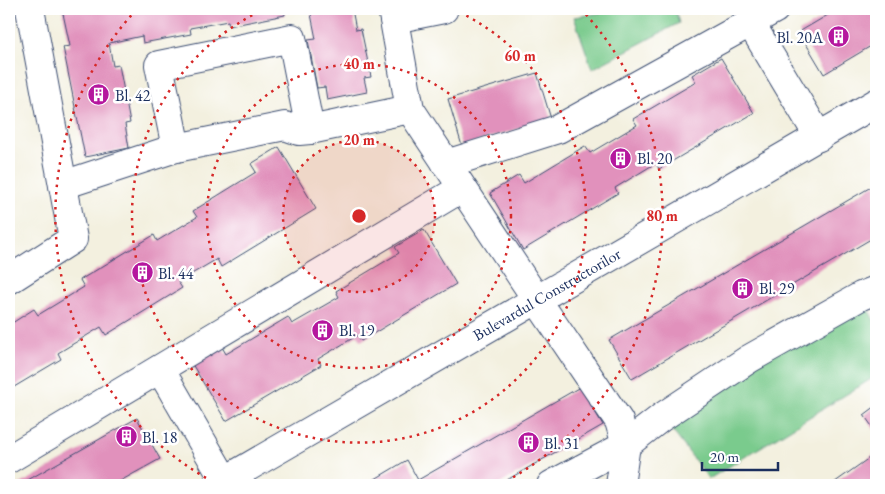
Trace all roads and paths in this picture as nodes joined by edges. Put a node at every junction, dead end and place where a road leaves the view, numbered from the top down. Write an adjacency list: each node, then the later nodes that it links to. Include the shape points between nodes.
1 (30, 9): 12 (street)
2 (444, 9): 4 (street)
3 (775, 9): 5 (street)
4 (393, 14): 7 (street)
5 (750, 22): 9 (street); 11 (street, via 558,129)
6 (876, 104): 9 (street, Bulevardul Constructorilor)
7 (410, 109): 8 (street); 11 (street)
8 (310, 130): 10 (street, via 299,131 285,126); 10 (street, via 292,38 159,65)
9 (818, 137): 16 (street, Bulevardul Constructorilor)
10 (176, 148): 12 (street)
11 (446, 164): 13 (street)
12 (63, 185): 14 (street, via 74,240)
13 (462, 188): 16 (street); 17 (street)
14 (9, 280)
15 (876, 290): 18 (street, via 749,359)
16 (537, 300): 18 (street, via 620,421); 20 (street, Bulevardul Constructorilor)
17 (160, 369): 19 (street); 20 (street)
18 (626, 445): 21 (street); 22 (street)
19 (9, 459)
20 (221, 483)
21 (551, 485)
22 (620, 485)

